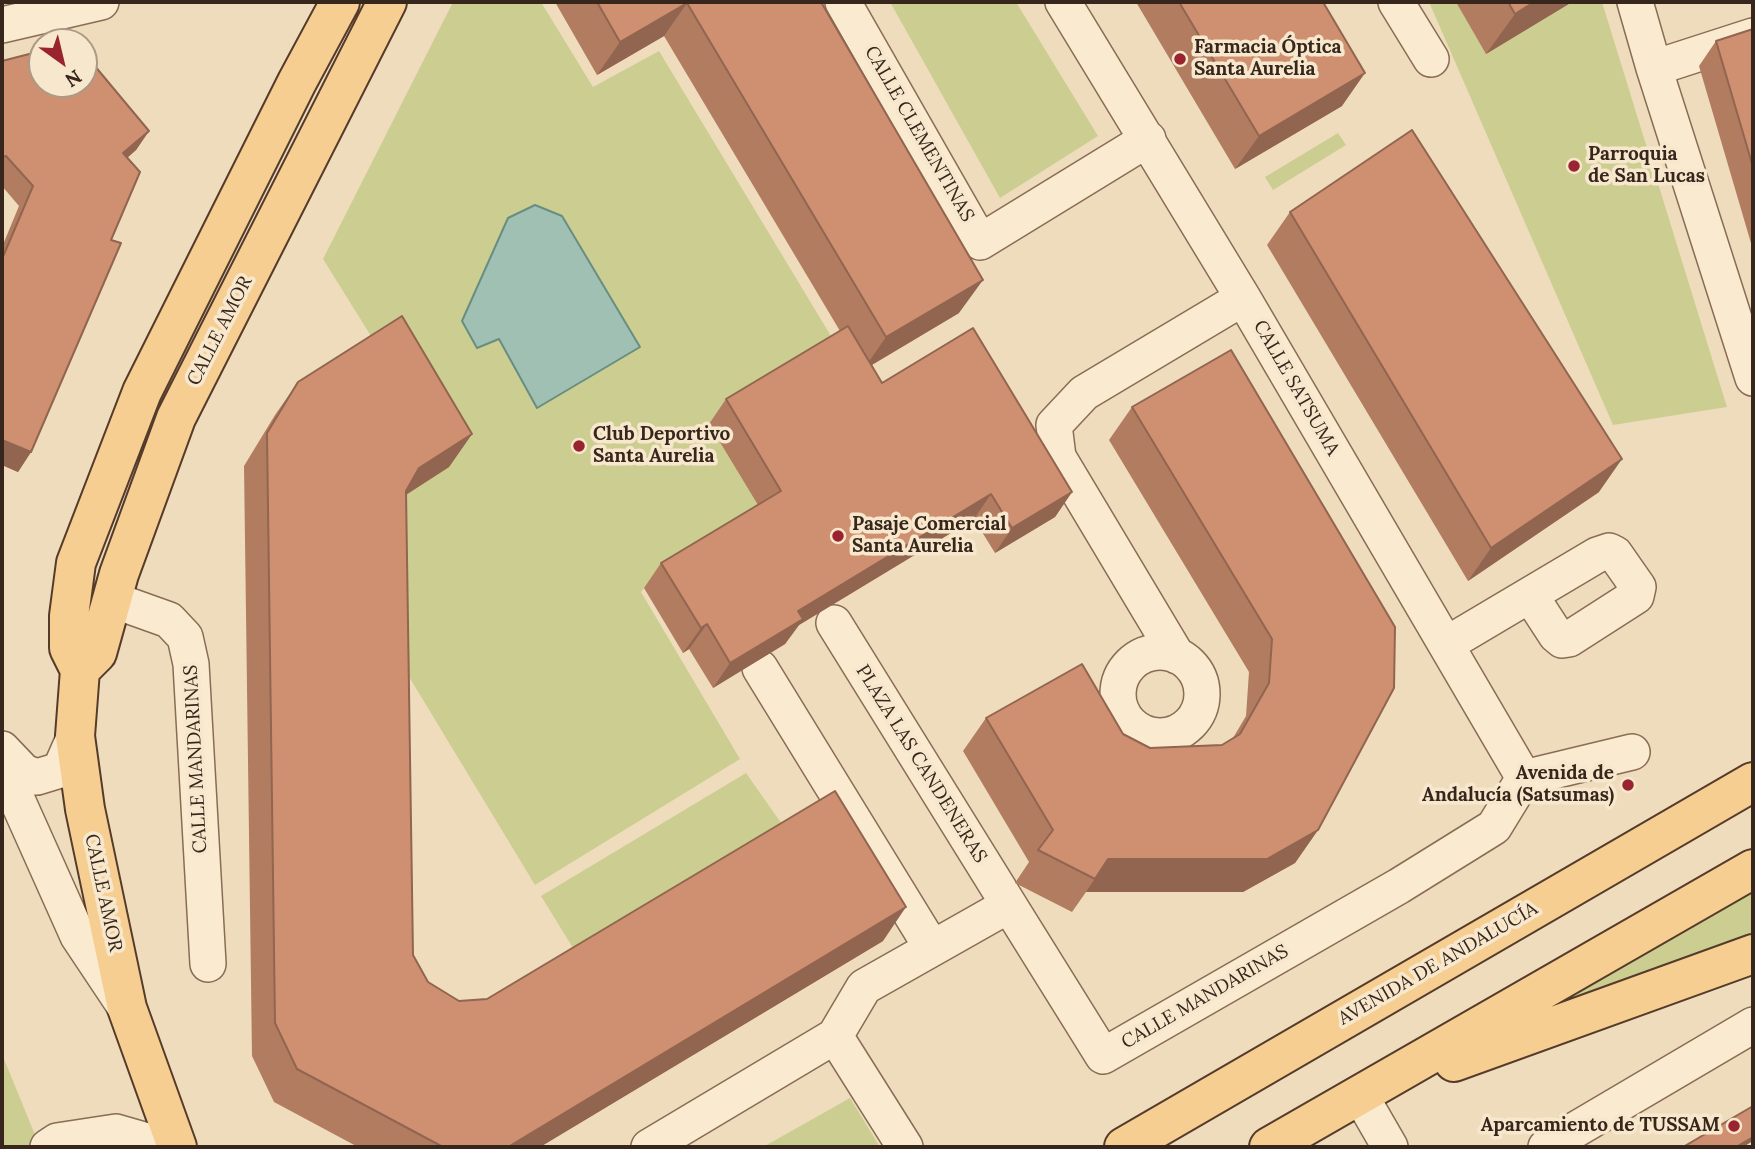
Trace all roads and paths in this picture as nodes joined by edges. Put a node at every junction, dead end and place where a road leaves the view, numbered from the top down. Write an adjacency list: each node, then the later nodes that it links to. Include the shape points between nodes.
1 (101, 2): 8 (street)
2 (340, 2): 21 (main road, CALLE AMOR, via 142,392 76,563 69,648)
3 (387, 2): 16 (main road, CALLE AMOR, via 176,418)
4 (843, 2): 12 (street, CALLE CLEMENTINAS, via 980,242)
5 (1063, 2): 12 (street, CALLE SATSUMA)
6 (1396, 2): 10 (street)
7 (1635, 2): 11 (street)
8 (2, 25)
9 (1753, 36): 11 (street)
10 (1430, 60)
11 (1654, 68): 14 (street)
12 (1148, 139): 13 (street, CALLE SATSUMA)
13 (1243, 298): 18 (street, CALLE SATSUMA); 19 (street, via 1084,393 1054,425 1058,457)
14 (1753, 378)
15 (1530, 595): 18 (street)
16 (113, 600): 21 (main road, CALLE AMOR, via 97,653); 32 (street, CALLE MANDARINAS, via 169,620 185,637 191,664)
17 (834, 623): 29 (street, PLAZA LAS CANDENERAS)
18 (1447, 644): 26 (street, CALLE SATSUMA)
19 (1177, 656)
20 (760, 668): 30 (street)
21 (80, 670): 22 (main road, CALLE AMOR)
22 (75, 736): 23 (street, CALLE AMOR, via 60,770 37,778 24,772); 33 (main road, CALLE AMOR, via 85,809)
23 (2, 749)
24 (1632, 751): 26 (street)
25 (2, 766): 33 (street, CALLE AMOR, via 78,936)
26 (1524, 778): 29 (street, CALLE MANDARINAS, via 1494,827 1103,1056)
27 (1753, 782): 42 (main road, AVENIDA DE ANDALUCÍA)
28 (1753, 869): 36 (main road)
29 (1009, 905): 30 (street)
30 (932, 948): 35 (street, via 864,987)
31 (1753, 954): 36 (main road)
32 (208, 964)
33 (127, 1008): 39 (main road, CALLE AMOR)
34 (1753, 1025): 45 (street)
35 (835, 1036): 40 (street); 41 (street)
36 (1360, 1095): 43 (main road); 44 (street)
37 (48, 1147): 38 (street, via 116,1132)
38 (168, 1147)
39 (177, 1147)
40 (649, 1147)
41 (905, 1147)
42 (1124, 1147)
43 (1269, 1147)
44 (1390, 1147)
45 (1546, 1147)

